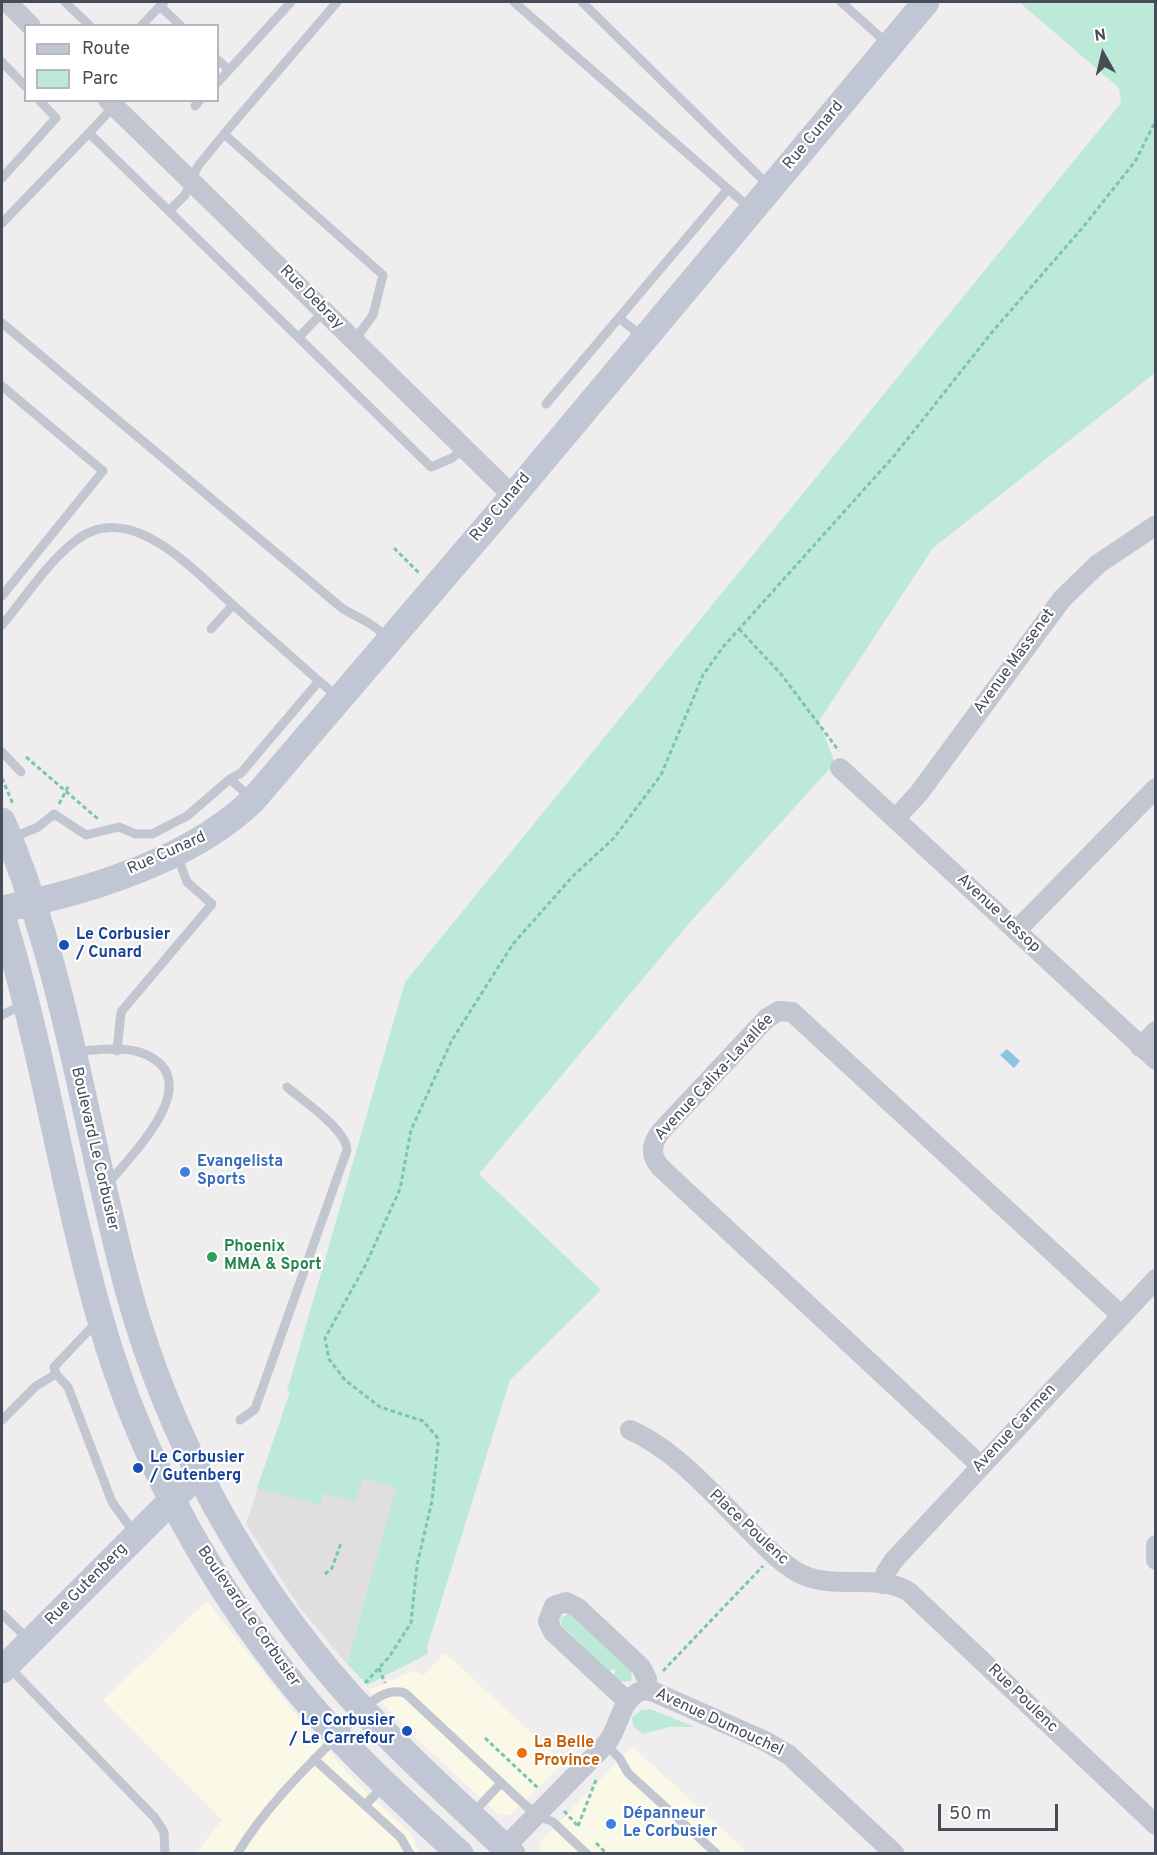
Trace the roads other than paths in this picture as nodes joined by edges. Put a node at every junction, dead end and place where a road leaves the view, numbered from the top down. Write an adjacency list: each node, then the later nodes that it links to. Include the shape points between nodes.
1 (65, 2): 11 (lane)
2 (291, 2): 17 (lane)
3 (337, 2): 23 (lane)
4 (514, 2): 27 (lane)
5 (582, 2): 26 (lane)
6 (841, 2): 14 (lane)
7 (926, 2): 14 (street, Rue Cunard)
8 (162, 4): 12 (lane); 13 (lane)
9 (6, 6): 10 (street)
10 (28, 24)
11 (88, 24)
12 (143, 24)
13 (179, 24)
14 (890, 45): 26 (street, Rue Cunard)
15 (219, 61): 17 (lane)
16 (2, 62): 19 (lane)
17 (229, 70): 18 (lane)
18 (219, 81)
19 (24, 85)
20 (41, 102): 24 (lane, via 56,118)
21 (111, 103): 22 (lane); 25 (street, Rue Debray)
22 (89, 133): 29 (lane); 30 (lane)
23 (224, 134): 25 (lane, via 198,166); 36 (lane, via 383,275 373,315)
24 (2, 178)
25 (192, 181): 29 (lane); 31 (street, Rue Debray)
26 (771, 188): 28 (street, Rue Cunard)
27 (728, 189): 28 (lane); 32 (lane)
28 (752, 210): 35 (street, Rue Cunard)
29 (169, 211): 34 (lane)
30 (2, 223)
31 (324, 311): 34 (lane); 36 (street, Rue Debray)
32 (619, 318): 35 (lane); 38 (lane)
33 (2, 323): 46 (lane, via 343,609)
34 (299, 337): 39 (lane, via 431,466)
35 (644, 339): 40 (street, Rue Cunard)
36 (354, 341): 39 (street, Rue Debray)
37 (2, 386): 42 (lane, via 103,471)
38 (546, 404)
39 (463, 449): 40 (street, Rue Debray)
40 (513, 496): 46 (street, Rue Cunard)
41 (1155, 525): 56 (street, Avenue Massenet, via 1098,564 1062,599 919,793)
42 (2, 596)
43 (232, 605): 44 (lane, via 166,546 134,531 105,528 81,536 67,548); 45 (lane); 47 (lane)
44 (2, 625)
45 (212, 629)
46 (391, 640): 48 (street, Rue Cunard)
47 (320, 681): 48 (lane); 49 (lane)
48 (340, 699): 49 (street, Rue Cunard)
49 (298, 728): 53 (lane); 55 (street, Rue Cunard)
50 (2, 752): 52 (lane)
51 (841, 761): 56 (street, Avenue Jessop)
52 (21, 772)
53 (230, 779): 55 (lane); 57 (lane, via 187,816 152,834 136,834 119,827 86,835 54,814 38,827)
54 (1155, 788): 62 (street)
55 (253, 800): 58 (street, Rue Cunard, via 223,826)
56 (895, 819): 62 (street, Avenue Jessop)
57 (5, 830): 59 (street, Boulevard Le Corbusier)
58 (176, 854): 59 (street, Rue Cunard); 68 (lane, via 187,882 212,904 121,1012)
59 (33, 903): 60 (street, Rue Cunard); 67 (street, Boulevard Le Corbusier)
60 (2, 909)
61 (2, 916): 63 (street, Boulevard Le Corbusier)
62 (1016, 931): 66 (street, Avenue Jessop)
63 (26, 1003): 64 (lane); 74 (street, Boulevard Le Corbusier)
64 (2, 1015)
65 (1155, 1031): 66 (street)
66 (1140, 1047): 69 (street, Avenue Jessop)
67 (71, 1051): 68 (lane); 71 (street, Boulevard Le Corbusier)
68 (117, 1051): 71 (lane, via 142,1054 157,1063 166,1076 169,1092 158,1121)
69 (1155, 1060)
70 (287, 1087): 77 (lane, via 338,1131 347,1150 255,1409)
71 (104, 1189): 80 (street, Boulevard Le Corbusier, via 147,1352)
72 (1155, 1279): 73 (street, Avenue Carmen)
73 (1122, 1316): 79 (street, Avenue Carmen); 79 (street, Avenue Calixa-Lavallée, via 792,1012 779,1011 767,1018 662,1130 652,1146 654,1160)
74 (102, 1324): 75 (lane, via 91,1328 57,1361); 81 (street, Boulevard Le Corbusier, via 132,1411)
75 (56, 1374): 76 (lane, via 36,1386); 82 (lane, via 68,1388 112,1502)
76 (2, 1420)
77 (240, 1420)
78 (630, 1430): 85 (street, Place Poulenc, via 660,1445 774,1555 798,1573 826,1582)
79 (981, 1466): 85 (street, Avenue Carmen, via 890,1565)
80 (199, 1473): 81 (street); 90 (street, Boulevard Le Corbusier, via 233,1536 286,1617)
81 (172, 1500): 82 (street, Rue Gutenberg); 92 (street, Boulevard Le Corbusier, via 244,1618)
82 (137, 1535): 87 (street, Rue Gutenberg)
83 (1155, 1545): 84 (street)
84 (1155, 1560)
85 (883, 1584): 100 (street, Rue Poulenc, via 915,1597)
86 (2, 1614): 87 (lane)
87 (30, 1641): 88 (street, Rue Gutenberg)
88 (4, 1667): 103 (lane, via 154,1818 164,1832)
89 (647, 1690): 91 (street, Avenue Dumouchel); 91 (street, Avenue Dumouchel, via 641,1667 578,1608 566,1602 554,1606 548,1621 553,1632); 109 (street, Avenue Dumouchel, via 789,1755)
90 (363, 1697): 92 (lane); 96 (lane, via 405,1694); 98 (street, Boulevard Le Corbusier)
91 (627, 1701): 93 (street, via 617,1729)
92 (338, 1736): 94 (lane); 95 (street, Boulevard Le Corbusier)
93 (606, 1744): 99 (street); 108 (lane, via 628,1773)
94 (314, 1759): 97 (lane); 104 (lane, via 250,1833)
95 (387, 1783): 97 (lane); 101 (street, Boulevard Le Corbusier)
96 (501, 1783): 98 (lane); 99 (lane)
97 (365, 1805): 105 (lane, via 406,1843)
98 (471, 1815): 102 (street, Boulevard Le Corbusier)
99 (537, 1815): 102 (street); 107 (lane, via 553,1822)
100 (1155, 1825)
101 (435, 1841): 106 (street, Boulevard Le Corbusier)
102 (503, 1852)
103 (165, 1854)
104 (237, 1854)
105 (411, 1854)
106 (460, 1854)
107 (587, 1854)
108 (717, 1854)
109 (895, 1854)

